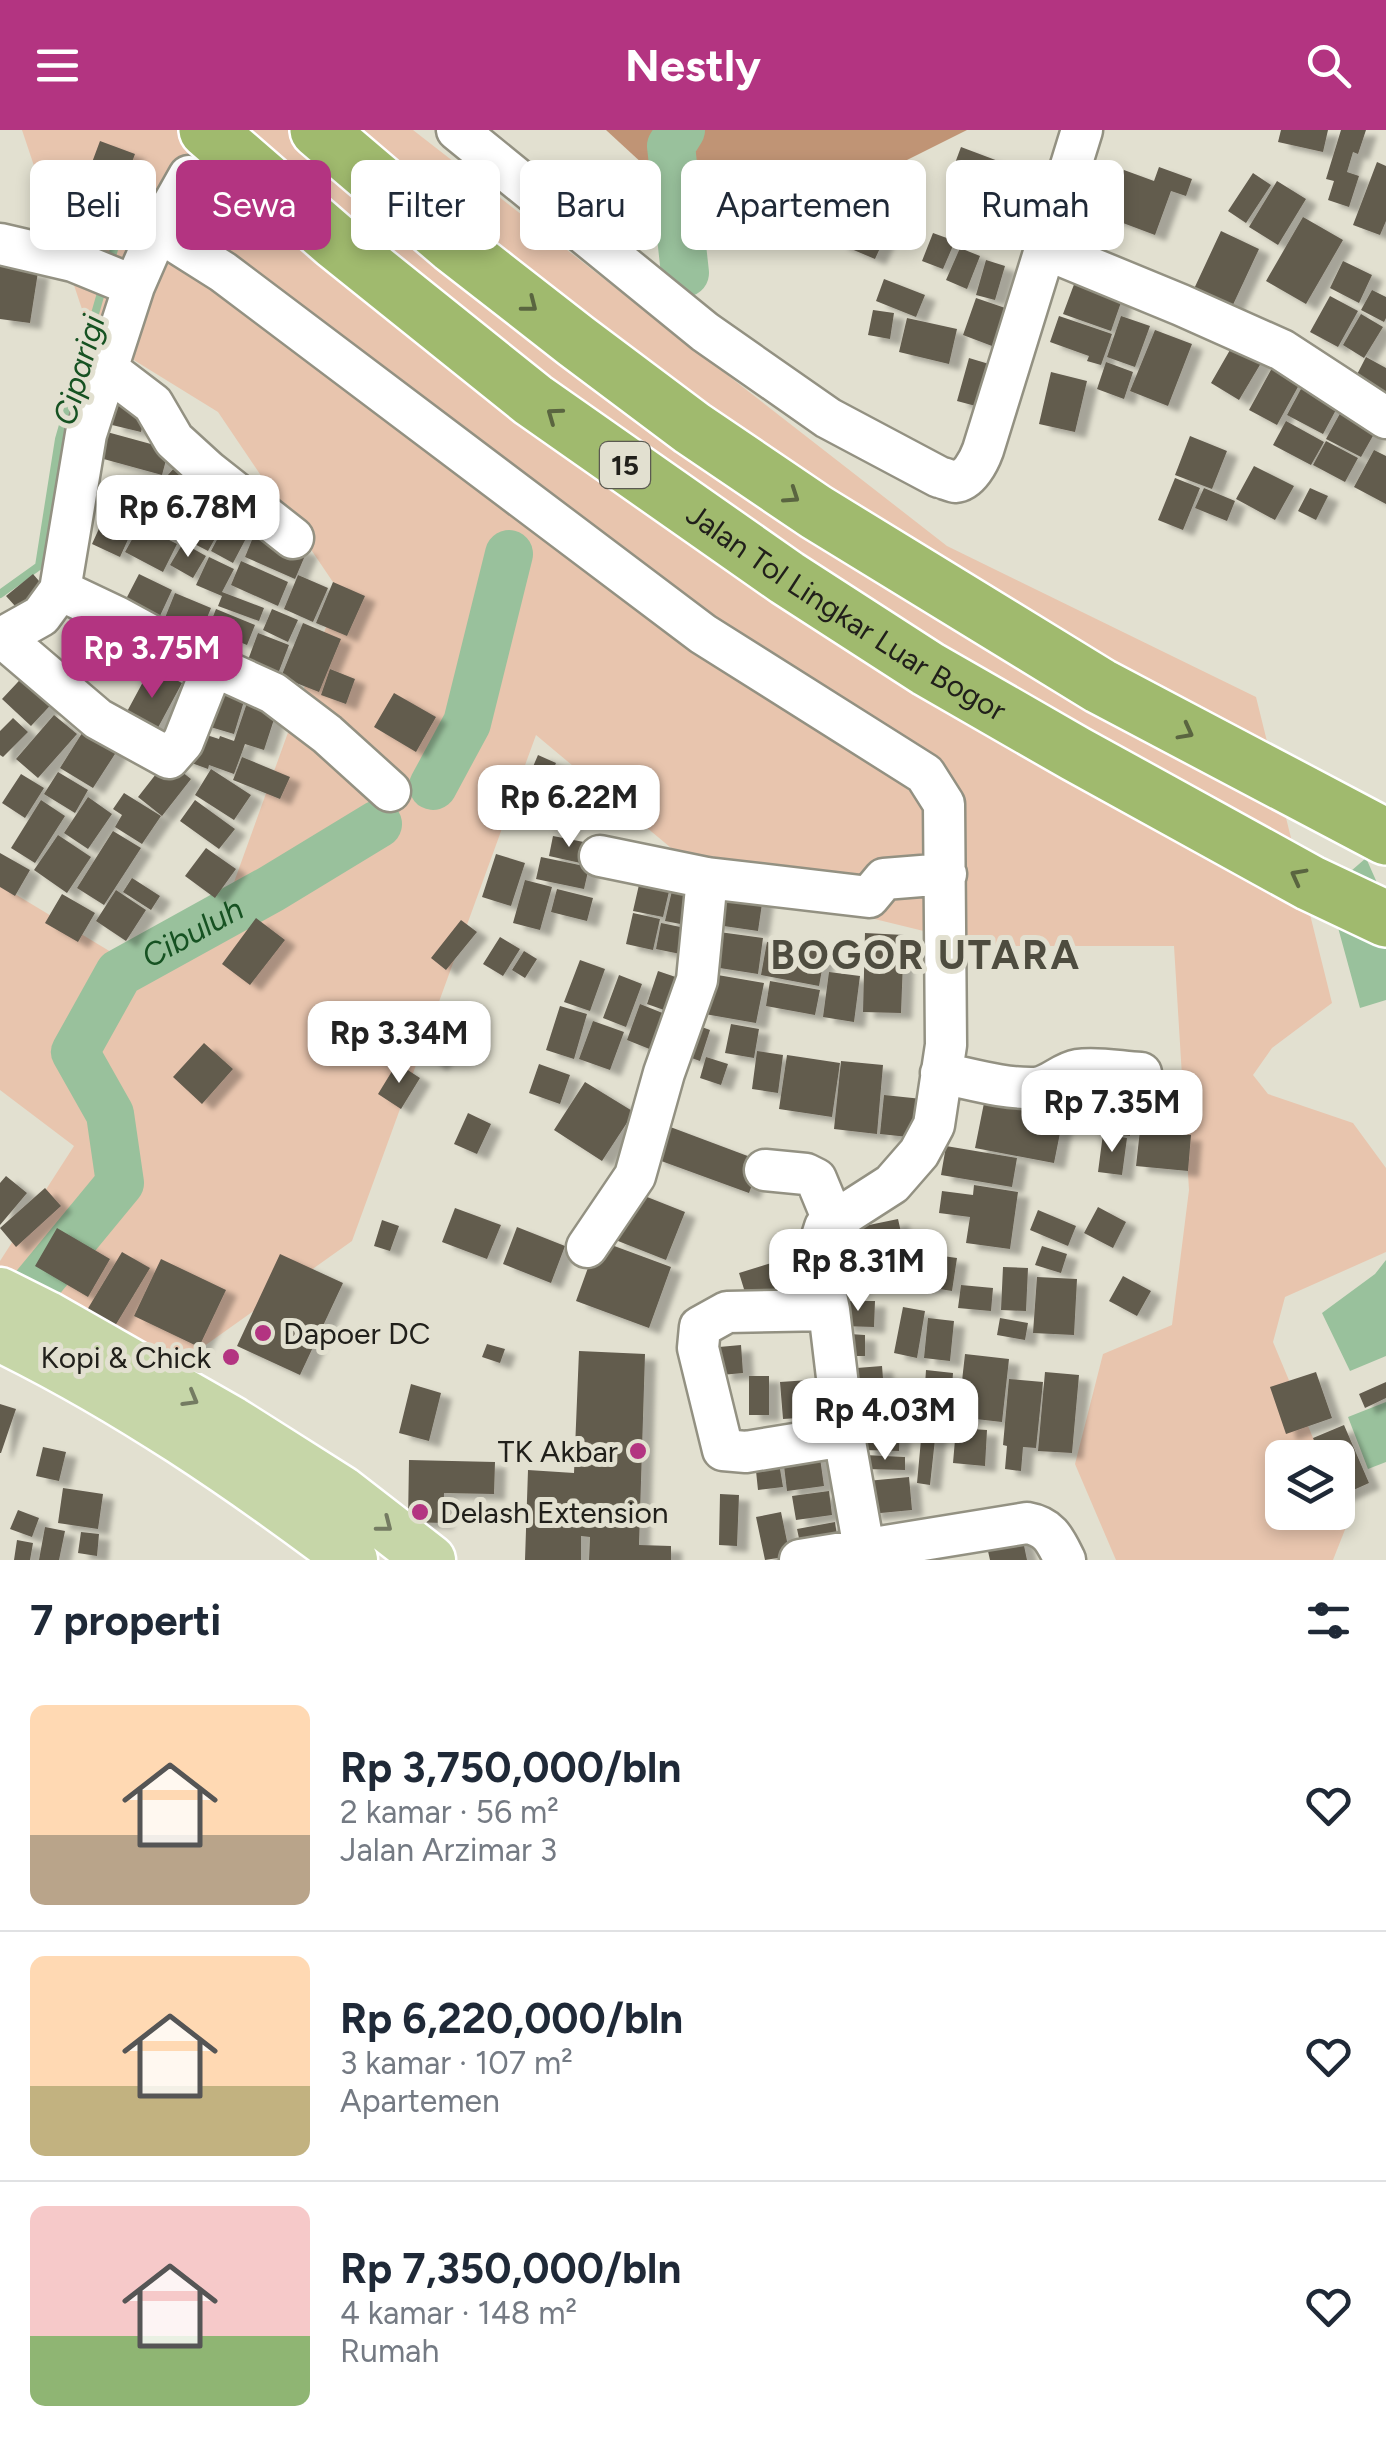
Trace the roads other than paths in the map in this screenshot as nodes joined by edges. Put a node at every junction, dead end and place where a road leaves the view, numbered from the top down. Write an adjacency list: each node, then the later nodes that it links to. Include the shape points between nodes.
1 (318, 130): 6 (highway, 15)
2 (345, 130): 7 (highway)
3 (458, 130): 12 (street, via 704,332 828,418 955,482 984,450)
4 (1082, 130): 8 (street)
5 (198, 153): 9 (street); 26 (highway, Jalan Tol Lingkar Luar Bogor / 15, one-way to 5, via 928,669 547,410 335,241)
6 (353, 160)
7 (373, 160)
8 (1073, 160)
9 (158, 231): 14 (street); 24 (street, via 223,272 703,634 925,774 944,804)
10 (0, 244): 14 (street, via 73,261)
11 (459, 250): 22 (highway, 15, one-way to 22, via 692,428 816,512 1100,686)
12 (1044, 250)
13 (1050, 250): 16 (street, via 1282,350)
14 (127, 283): 15 (street)
15 (108, 368): 17 (street, via 153,404 174,440); 18 (street, via 86,434)
16 (1386, 418)
17 (293, 538)
18 (60, 590): 19 (street, via 41,616); 20 (street)
19 (1, 639): 20 (street, via 98,720 169,758 182,742)
20 (212, 666): 21 (street, via 274,693)
21 (390, 790)
22 (1386, 837)
23 (600, 856): 25 (street)
24 (946, 874): 25 (street, via 884,879 868,897); 27 (street)
25 (706, 878): 31 (street, via 697,980 635,1176)
26 (1386, 919)
27 (941, 1073): 28 (street, via 1032,1088 1079,1070); 30 (street, via 934,1125 919,1153 892,1184)
28 (1141, 1073)
29 (764, 1170): 30 (street, via 816,1180)
30 (834, 1220): 33 (street, via 817,1252)
31 (587, 1248)
32 (0, 1294): 34 (main road)
33 (828, 1310): 35 (street); 35 (street, via 727,1312 700,1327 698,1348 723,1450)
34 (46, 1343): 37 (main road); 38 (main road, one-way to 38, via 232,1422 340,1491)
35 (844, 1436): 36 (street)
36 (865, 1554): 39 (street); 40 (street, via 1027,1523 1044,1527)
37 (352, 1560)
38 (430, 1560)
39 (800, 1560)
40 (1065, 1560)

